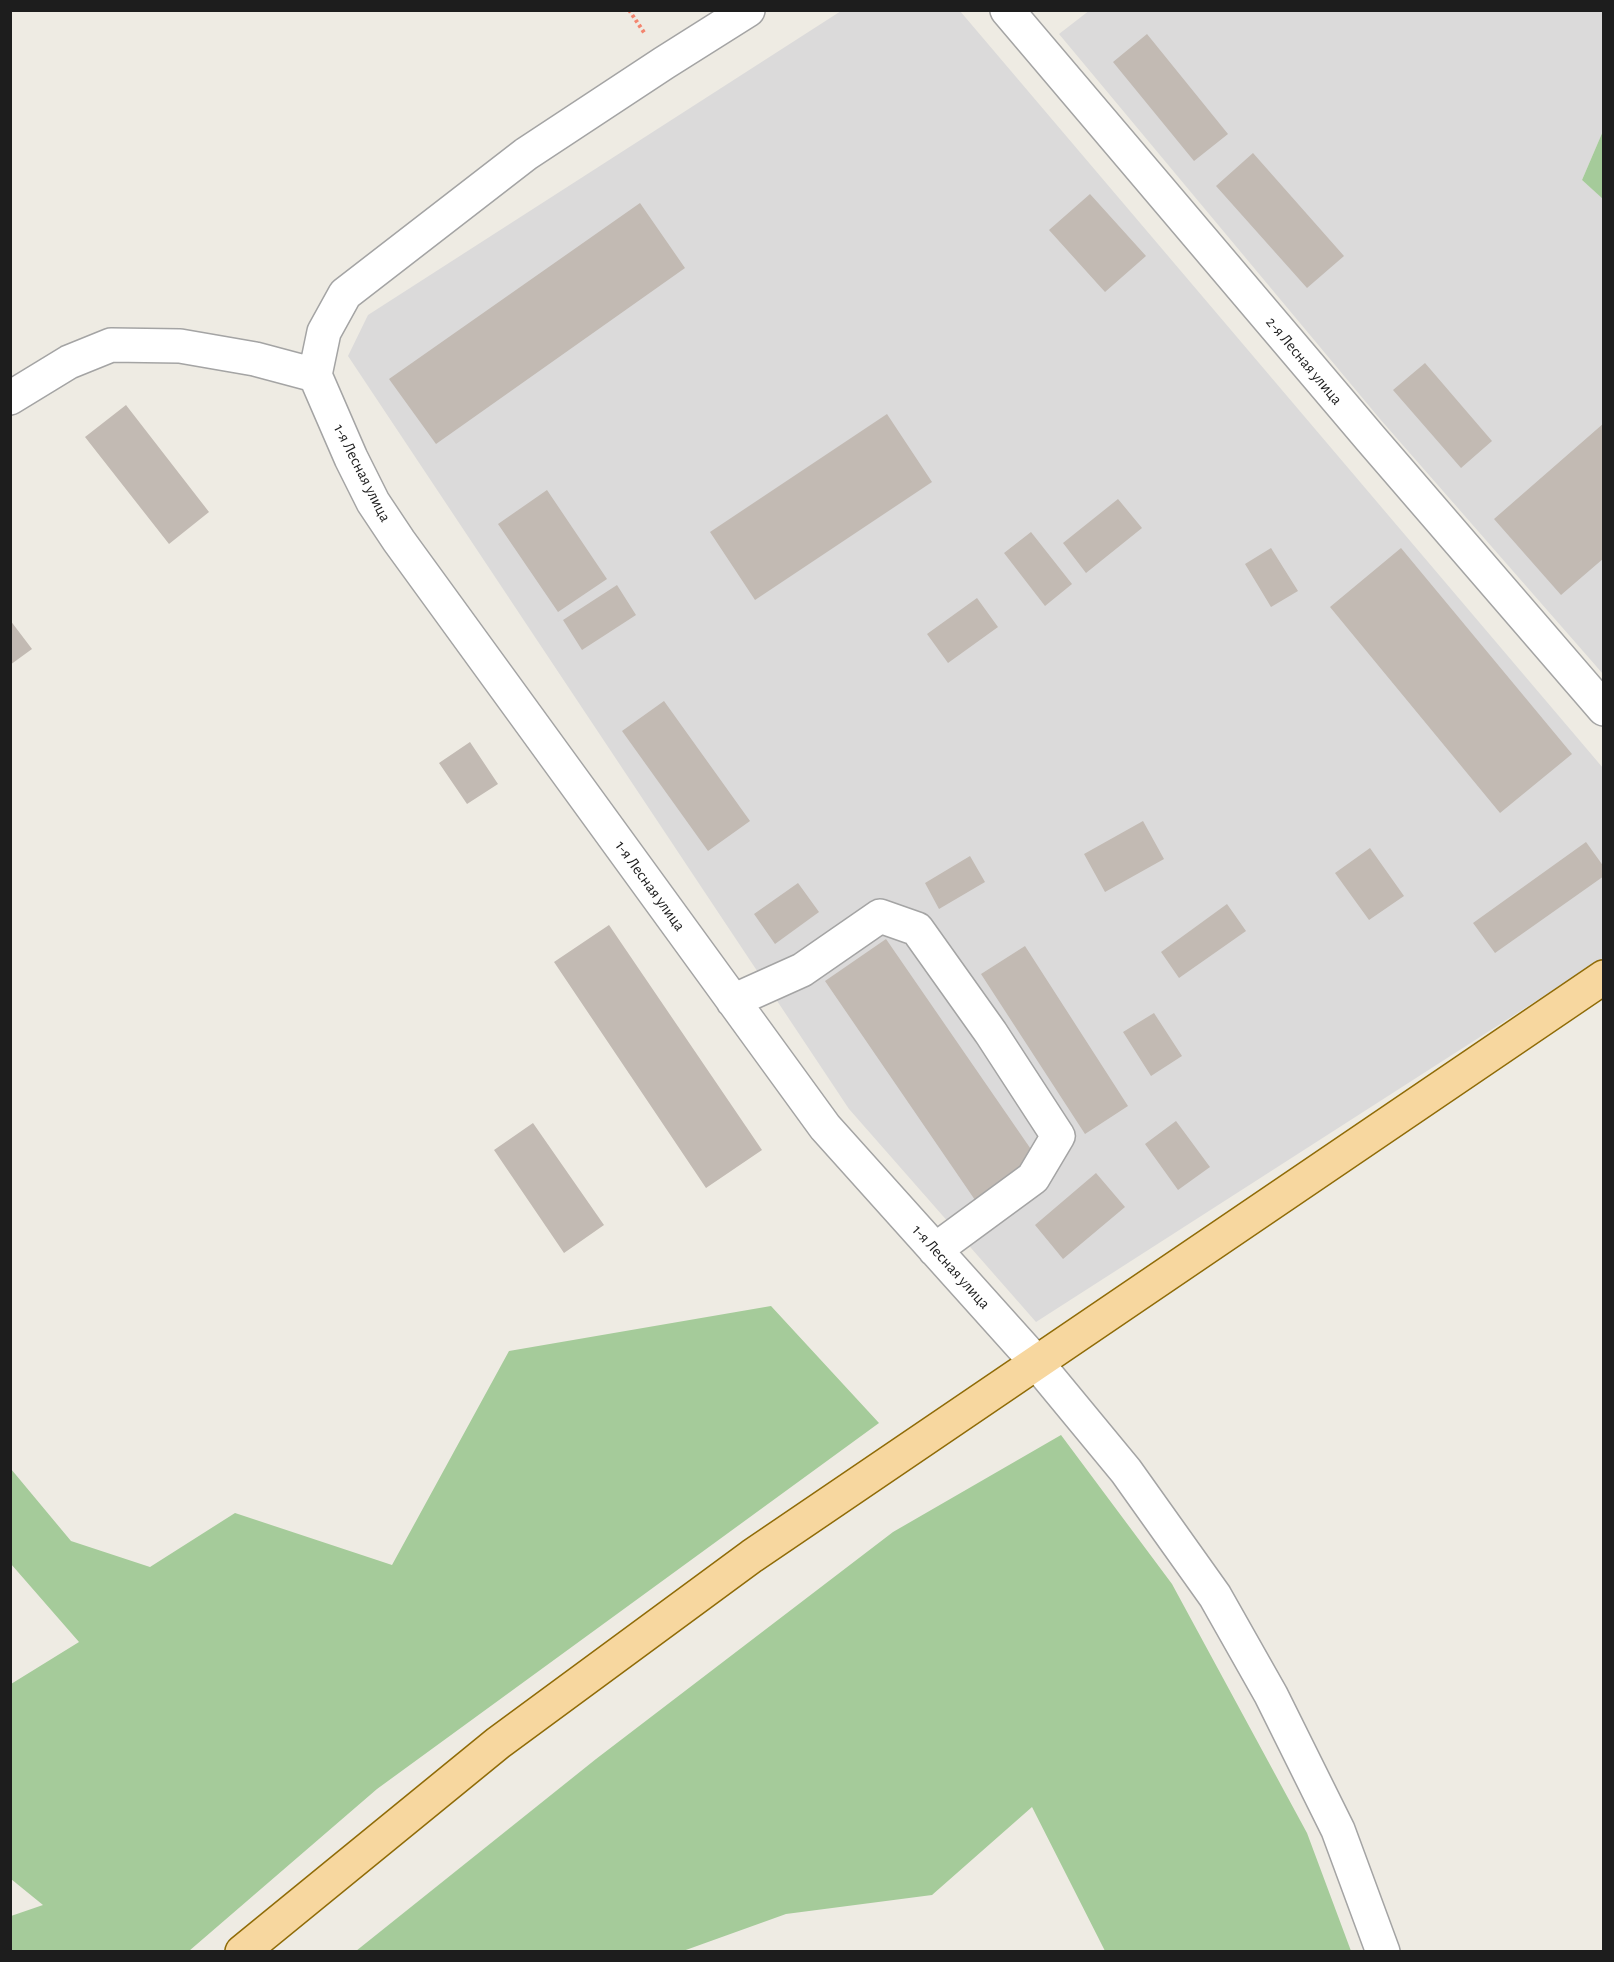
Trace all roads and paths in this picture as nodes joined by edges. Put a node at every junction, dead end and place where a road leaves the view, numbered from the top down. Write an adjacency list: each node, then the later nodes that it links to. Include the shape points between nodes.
1 (748, 10): 3 (street, via 526,154 345,294 324,332)
2 (1007, 10): 5 (street, 2-я Лесная улица)
3 (315, 375): 4 (street, via 255,359 180,346 111,345 69,362); 7 (street, 1-я Лесная улица, via 351,458 380,512)
4 (10, 398)
5 (1604, 709)
6 (1604, 977): 9 (main road)
7 (733, 1001): 8 (street, 1-я Лесная улица, via 825,1127); 8 (street, via 802,970 880,916 917,929 1058,1136 1033,1178)
8 (935, 1250): 9 (street, 1-я Лесная улица)
9 (1036, 1362): 10 (main road, via 752,1556 498,1743); 11 (street, 1-я Лесная улица, via 1126,1471 1215,1596 1271,1695 1338,1830)
10 (242, 1952)
11 (1383, 1952)

